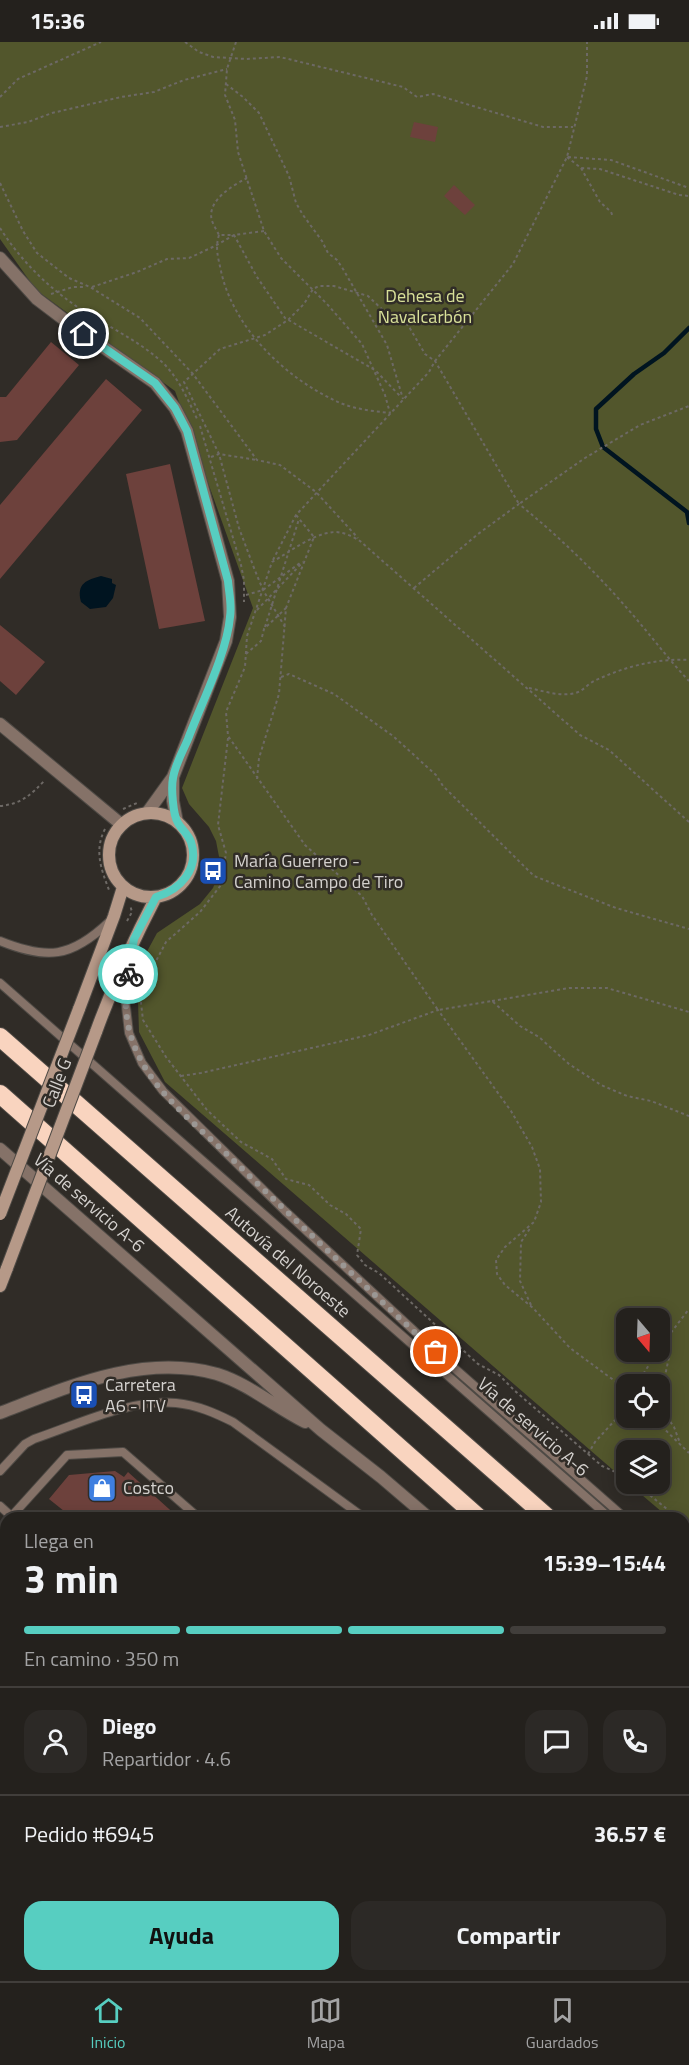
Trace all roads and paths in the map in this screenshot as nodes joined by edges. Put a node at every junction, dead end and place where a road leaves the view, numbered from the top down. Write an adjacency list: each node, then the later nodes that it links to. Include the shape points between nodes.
1 (101, 42): 8 (path, via 18,79)
2 (185, 42): 5 (path, via 199,52)
3 (236, 42): 5 (path)
4 (587, 42): 10 (path, via 587,76)
5 (229, 58): 6 (path); 10 (path, via 280,57 402,87 417,97 433,94 543,127)
6 (226, 69): 7 (path); 9 (path, via 154,92)
7 (226, 84): 13 (path, via 225,95 236,120 238,152); 26 (path, via 259,113 289,176 296,203)
8 (0, 97)
9 (0, 127)
10 (573, 127): 11 (path)
11 (567, 157): 12 (path); 15 (path, via 611,160); 31 (path, via 513,264)
12 (581, 168): 16 (path, via 600,169); 17 (path)
13 (247, 178): 19 (path); 20 (path, via 215,201 211,219)
14 (0, 183): 24 (path, via 37,253 69,278)
15 (689, 188)
16 (689, 196)
17 (613, 217)
18 (0, 228): 27 (path, via 23,261)
19 (264, 231): 21 (path); 25 (path, via 281,258)
20 (219, 235): 21 (path); 22 (path)
21 (234, 235): 22 (path); 29 (path)
22 (216, 246): 24 (path, via 189,258 167,259); 30 (path, via 232,305)
23 (0, 258): 28 (street)
24 (90, 287): 27 (path); 33 (path, via 140,318)
25 (313, 289): 26 (path, via 334,286); 29 (path); 32 (path, via 362,344)
26 (355, 291): 31 (path, via 408,325 425,354); 34 (path, via 387,345)
27 (56, 292): 28 (path); 38 (path, via 162,362 181,384)
28 (37, 299): 69 (street, via 155,383 187,431 228,581 231,617 226,641)
29 (288, 321): 30 (path); 32 (path)
30 (255, 338): 33 (path, via 220,349); 36 (path, via 306,384 337,402)
31 (435, 361): 34 (path); 41 (path)
32 (375, 370): 34 (path); 36 (path)
33 (193, 374): 37 (path, via 183,381); 39 (path)
34 (404, 399): 36 (path)
35 (689, 406): 41 (path, via 640,425)
36 (390, 412): 40 (path)
37 (219, 454): 38 (path); 39 (path); 51 (path, via 239,528)
38 (211, 457): 51 (path, via 241,565 245,595)
39 (257, 460): 40 (path, via 280,465)
40 (316, 492): 42 (path); 45 (path)
41 (519, 504): 50 (path); 61 (path, via 560,538)
42 (296, 514): 43 (path); 48 (path)
43 (299, 519): 44 (path); 46 (path)
44 (314, 537): 45 (path, via 335,532); 46 (path); 47 (path)
45 (360, 541): 50 (path)
46 (288, 553): 48 (path); 49 (path)
47 (305, 560): 49 (path); 52 (path); 55 (path)
48 (272, 562): 51 (path)
49 (280, 578): 51 (path); 52 (path)
50 (414, 589): 65 (path)
51 (263, 590): 53 (path); 56 (path)
52 (276, 591): 53 (path); 54 (path)
53 (268, 599): 54 (path); 56 (path)
54 (272, 604): 57 (path); 58 (path)
55 (286, 608): 57 (path); 59 (path)
56 (255, 612): 60 (path)
57 (278, 615): 58 (path); 59 (path)
58 (265, 627): 60 (path, via 261,640)
59 (285, 627): 63 (path)
60 (246, 654): 67 (path, via 245,667 226,711)
61 (668, 659): 62 (path); 64 (path); 65 (path, via 624,669 591,682 577,693)
62 (689, 660)
63 (281, 677): 70 (path, via 259,758); 81 (path, via 289,674 334,694 393,736 534,876 616,908)
64 (689, 681)
65 (527, 687): 74 (path, via 580,735 609,750)
66 (0, 724): 68 (street)
67 (228, 736): 70 (path); 90 (path, via 218,825 226,853 221,885 200,912 166,942 144,984 143,1020)
68 (55, 769): 71 (path, via 15,804); 75 (street)
69 (173, 777): 72 (street); 73 (street)
70 (258, 779): 86 (path, via 305,845 362,896)
71 (0, 806)
72 (147, 813): 73 (street); 75 (street)
73 (177, 822): 79 (street, via 190,841 192,863 179,886)
74 (689, 822)
75 (122, 825): 77 (street, via 115,833 109,854 113,874)
76 (100, 839): 78 (path, via 100,864)
77 (123, 886): 79 (street, via 138,895); 80 (street, Calle G)
78 (110, 891)
79 (156, 897): 82 (street, Calle G)
80 (114, 916): 83 (lane, via 85,942 65,951 42,954); 95 (street, Calle G, bridge)
81 (689, 929)
82 (134, 939): 97 (street, Calle G, bridge); 120 (lane, via 125,998 129,1034 142,1063 163,1091 453,1367)
83 (0, 940)
84 (0, 983): 119 (lane, Vía de servicio A-6)
85 (492, 1001): 86 (path); 87 (path, via 569,988 607,988); 92 (path, via 601,1085)
86 (438, 1010): 90 (path, via 369,1035); 96 (path, via 532,1147 540,1168 541,1202)
87 (689, 1012)
88 (0, 1027): 93 (highway, via 106,1120)
89 (0, 1037): 93 (highway, Autovía del Noroeste)
90 (180, 1076): 109 (path, via 207,1110 241,1142 272,1159 286,1179 309,1185 361,1229 357,1255 365,1265 379,1273 478,1364 499,1375)
91 (0, 1094): 117 (highway)
92 (689, 1116)
93 (120, 1142): 118 (highway, Autovía del Noroeste)
94 (0, 1149): 106 (street, Vía de servicio A-6)
95 (0, 1214)
96 (534, 1222): 98 (path, via 521,1242 519,1281); 98 (path, via 496,1260 497,1274 505,1285)
97 (0, 1286)
98 (533, 1308): 101 (path, via 570,1348)
99 (689, 1309): 100 (path)
100 (670, 1335)
101 (616, 1382)
102 (0, 1413): 106 (street, via 95,1379 141,1368 187,1368 218,1374 255,1391)
103 (616, 1419): 109 (path)
104 (670, 1421): 107 (path)
105 (662, 1428): 107 (path)
106 (321, 1430): 116 (street, Vía de servicio A-6)
107 (680, 1445): 108 (path)
108 (689, 1453)
109 (588, 1455): 111 (path)
110 (0, 1471): 115 (lane, via 34,1439 124,1408 177,1403 233,1422)
111 (616, 1472)
112 (648, 1494): 121 (path)
113 (15, 1512): 114 (lane, via 67,1455 123,1452)
114 (192, 1512)
115 (356, 1512)
116 (422, 1512)
117 (472, 1512)
118 (541, 1512)
119 (603, 1512)
120 (618, 1512)
121 (671, 1512)

